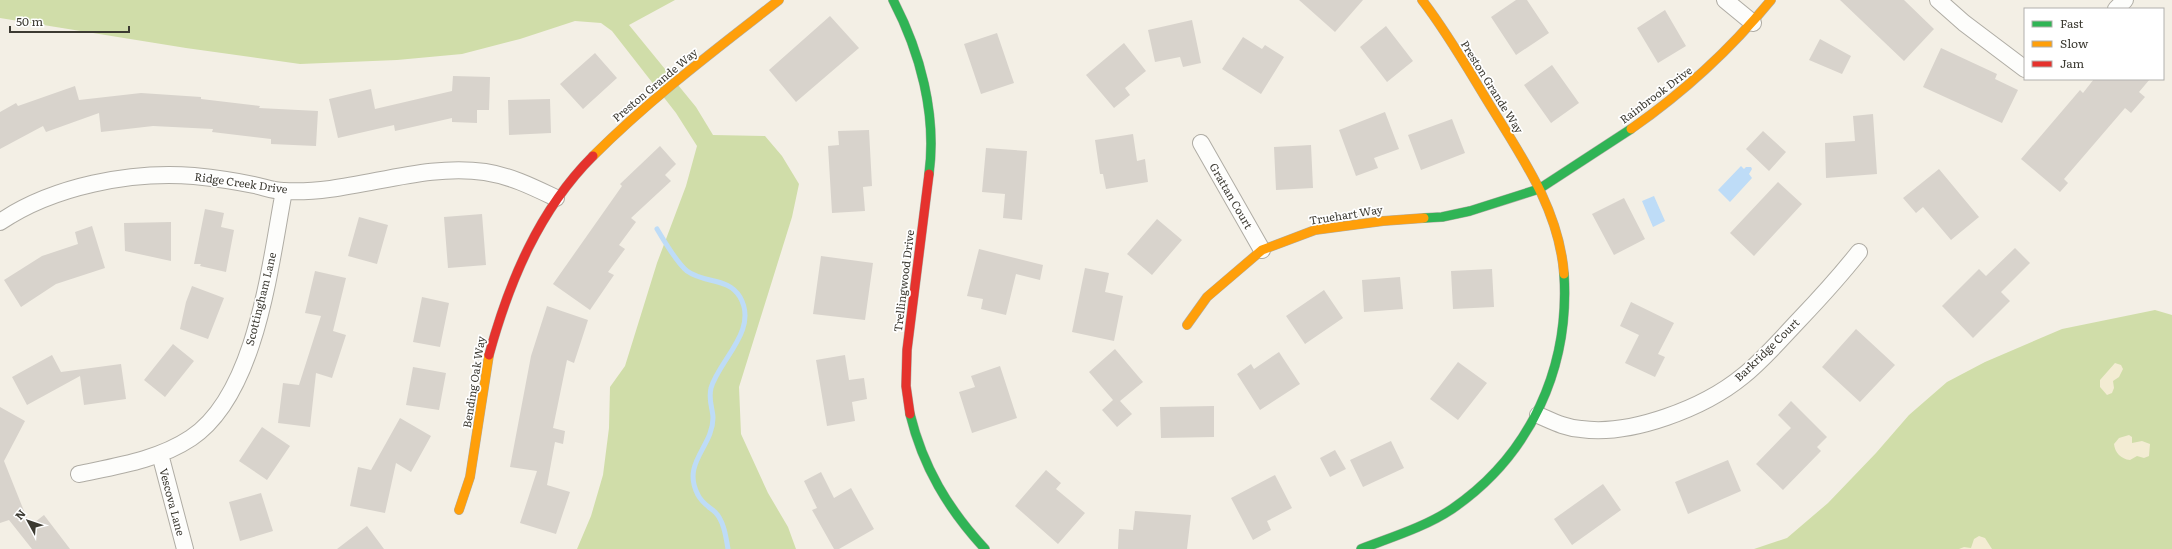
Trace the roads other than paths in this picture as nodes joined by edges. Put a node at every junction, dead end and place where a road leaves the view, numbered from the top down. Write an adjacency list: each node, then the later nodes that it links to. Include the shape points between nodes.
1 (779, 0): 14 (street, Preston Grande Way, via 624,125)
2 (894, 0): 24 (street, Trellingwood Drive, via 910,35 925,82 931,140 930,169 906,358 909,411 920,452 941,495 957,520)
3 (1422, 0): 12 (street, Preston Grande Way, via 1528,167)
4 (1725, 0): 9 (street)
5 (1771, 0): 9 (street, Rainbrook Drive)
6 (1938, 0): 10 (street)
7 (2125, 0): 8 (street)
8 (2117, 8)
9 (1753, 24): 12 (street, Rainbrook Drive, via 1718,62 1684,91)
10 (2024, 68)
11 (1200, 143): 16 (street, Grattan Court)
12 (1539, 189): 16 (street, Truehart Way, via 1470,211 1315,230); 19 (street, via 1555,225 1560,245 1565,296 1564,323 1555,372)
13 (284, 191): 14 (street, Ridge Creek Drive, via 335,188 441,170 464,170 505,176); 15 (street, Ridge Creek Drive, via 195,176 160,175 126,178 65,192); 20 (street, Scottingham Lane, via 260,312 239,376 220,409 204,428)
14 (556, 198): 22 (street, Bending Oak Way, via 521,262 501,311 488,360 470,477)
15 (0, 222)
16 (1262, 250): 18 (street, Truehart Way, via 1207,297)
17 (1859, 252): 19 (street, Barkridge Court, via 1842,274 1766,354 1742,377 1717,394 1687,409 1625,427 1582,430 1567,427)
18 (1187, 325)
19 (1538, 415): 25 (street, via 1508,459 1452,509 1420,526)
20 (160, 454): 21 (street, Scottingham Lane); 23 (street, Vescova Lane)
21 (79, 474)
22 (459, 510)
23 (184, 549)
24 (985, 549)
25 (1361, 549)

